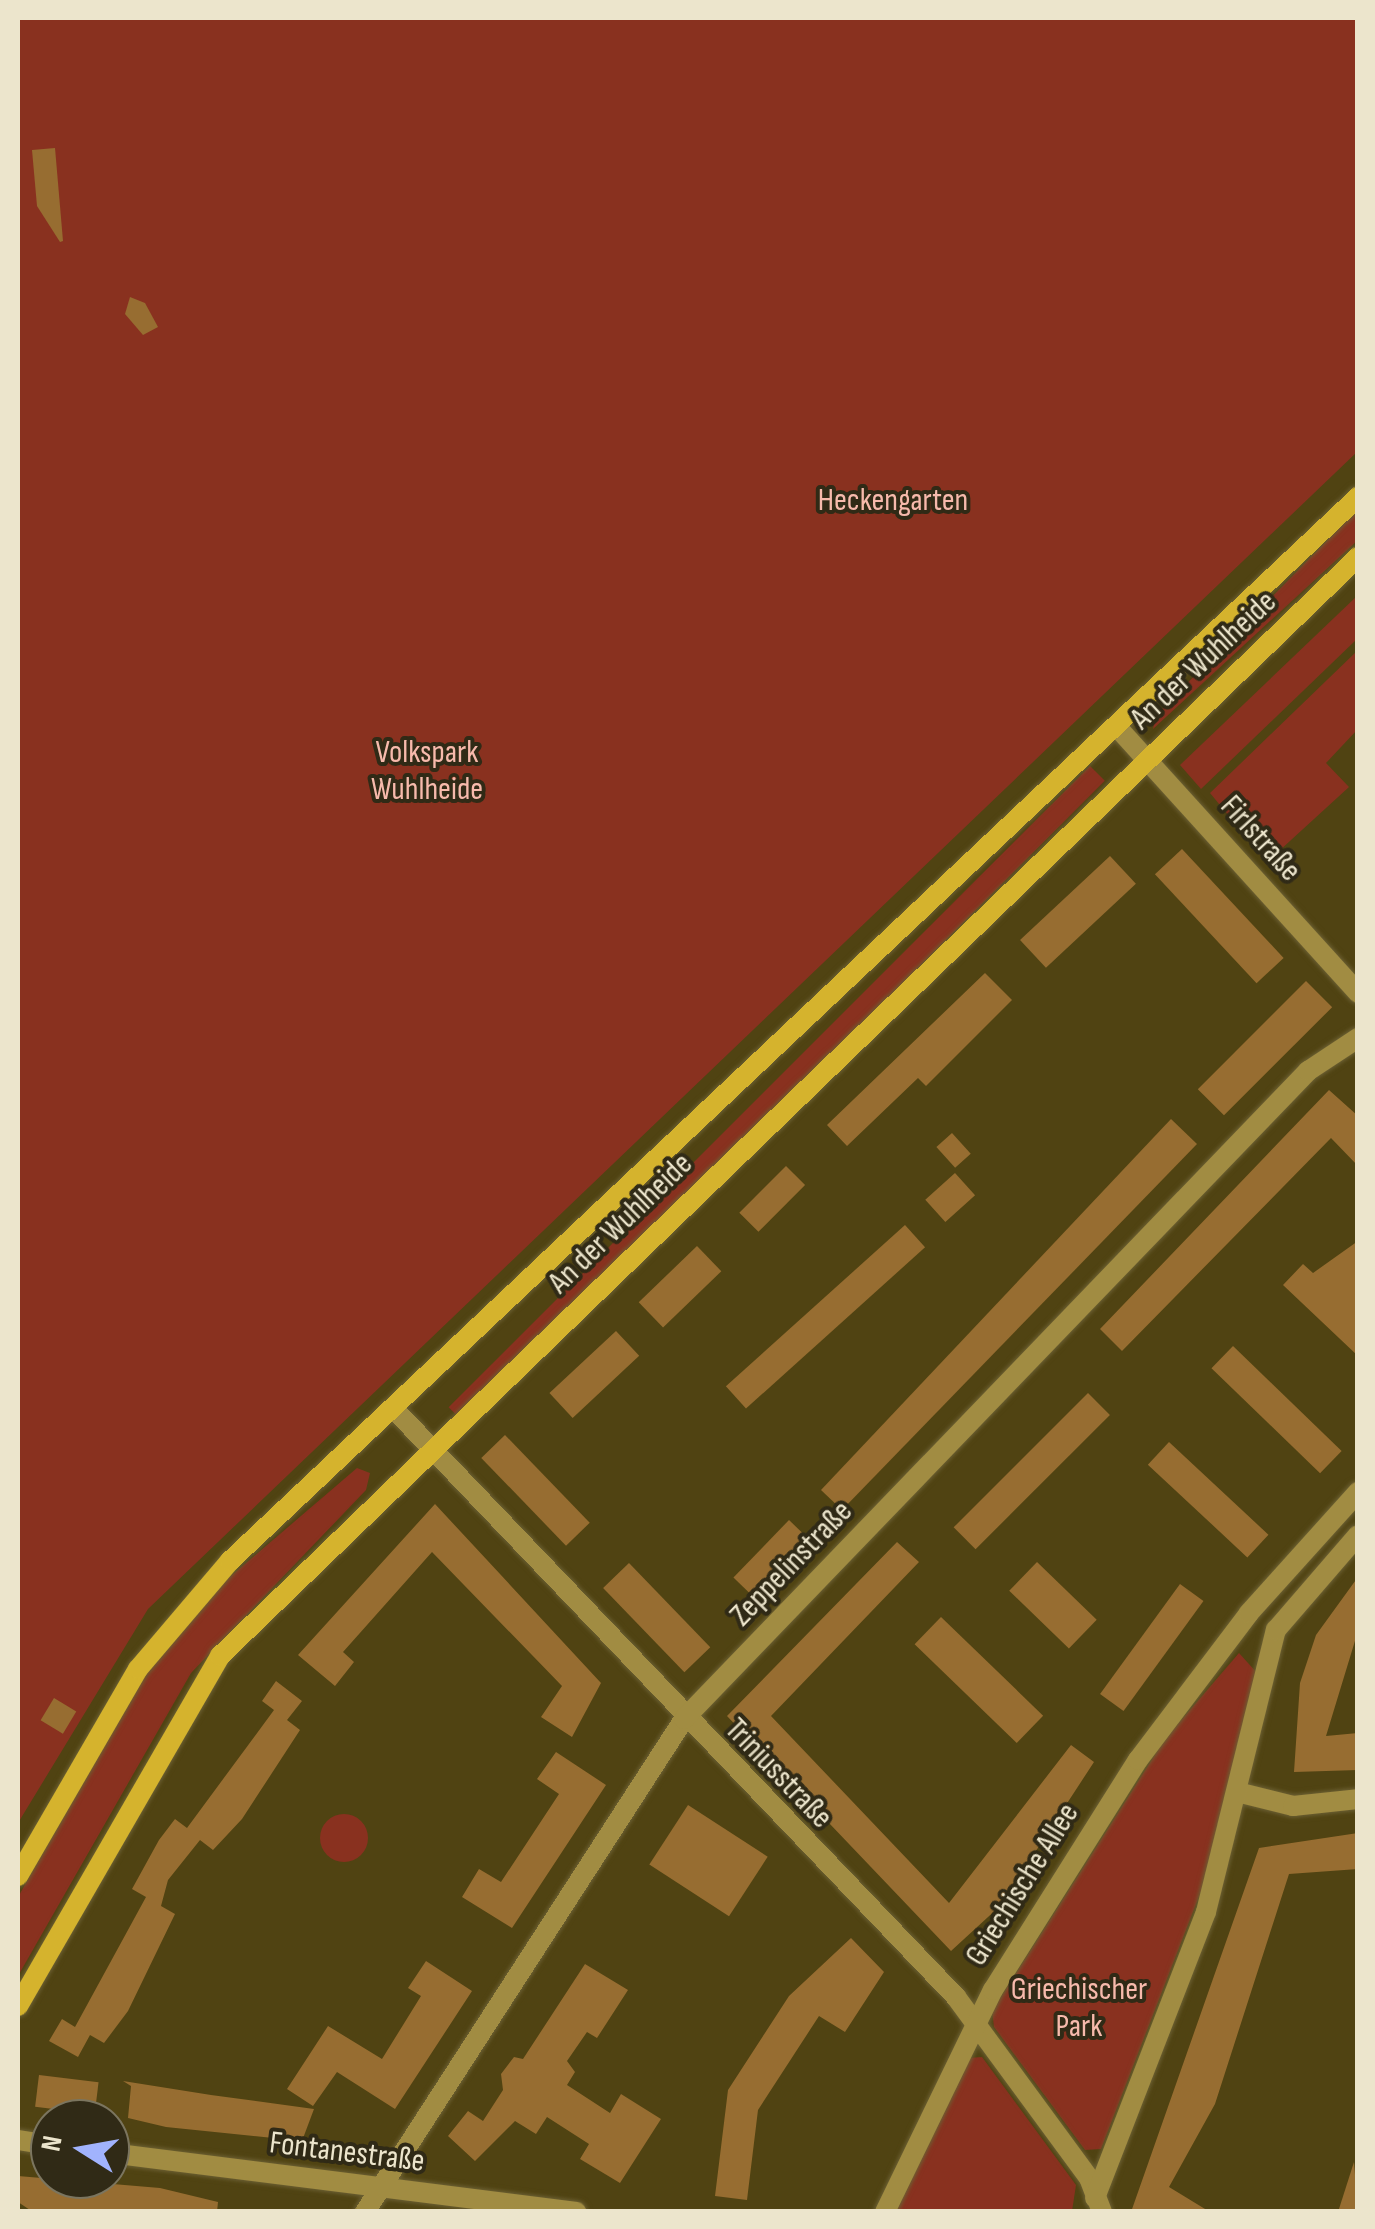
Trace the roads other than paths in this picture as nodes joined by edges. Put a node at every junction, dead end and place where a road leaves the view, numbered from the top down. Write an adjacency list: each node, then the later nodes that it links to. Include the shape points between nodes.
1 (1358, 497): 3 (main road, An der Wuhlheide)
2 (1358, 557): 4 (main road, An der Wuhlheide)
3 (1117, 727): 4 (street, Firlstraße); 7 (main road, An der Wuhlheide)
4 (1146, 758): 5 (street, Firlstraße); 8 (main road, An der Wuhlheide)
5 (1358, 992)
6 (1358, 1038): 13 (street, Zeppelinstraße, via 1308,1071)
7 (392, 1408): 8 (street, Triniusstraße); 16 (main road, An der Wuhlheide, via 179,1616 80,1760)
8 (430, 1446): 13 (street, Triniusstraße); 17 (main road, An der Wuhlheide, via 220,1656)
9 (1358, 1492): 11 (street, Griechische Allee)
10 (1358, 1535): 12 (street)
11 (1249, 1613): 12 (street); 18 (street, Griechische Allee, via 1138,1760)
12 (1276, 1630): 14 (street)
13 (684, 1719): 18 (street, Triniusstraße); 20 (street, Zeppelinstraße)
14 (1242, 1793): 15 (street, via 1293,1806); 21 (street)
15 (1358, 1799)
16 (18, 1876)
17 (18, 2006)
18 (974, 2024): 21 (street, Triniusstraße, via 1089,2178); 24 (street, Griechische Allee)
19 (130, 2156): 20 (street, Fontanestraße)
20 (380, 2188): 22 (street, Zeppelinstraße); 23 (street, Fontanestraße)
21 (1096, 2207)
22 (365, 2212)
23 (576, 2212)
24 (885, 2212)

